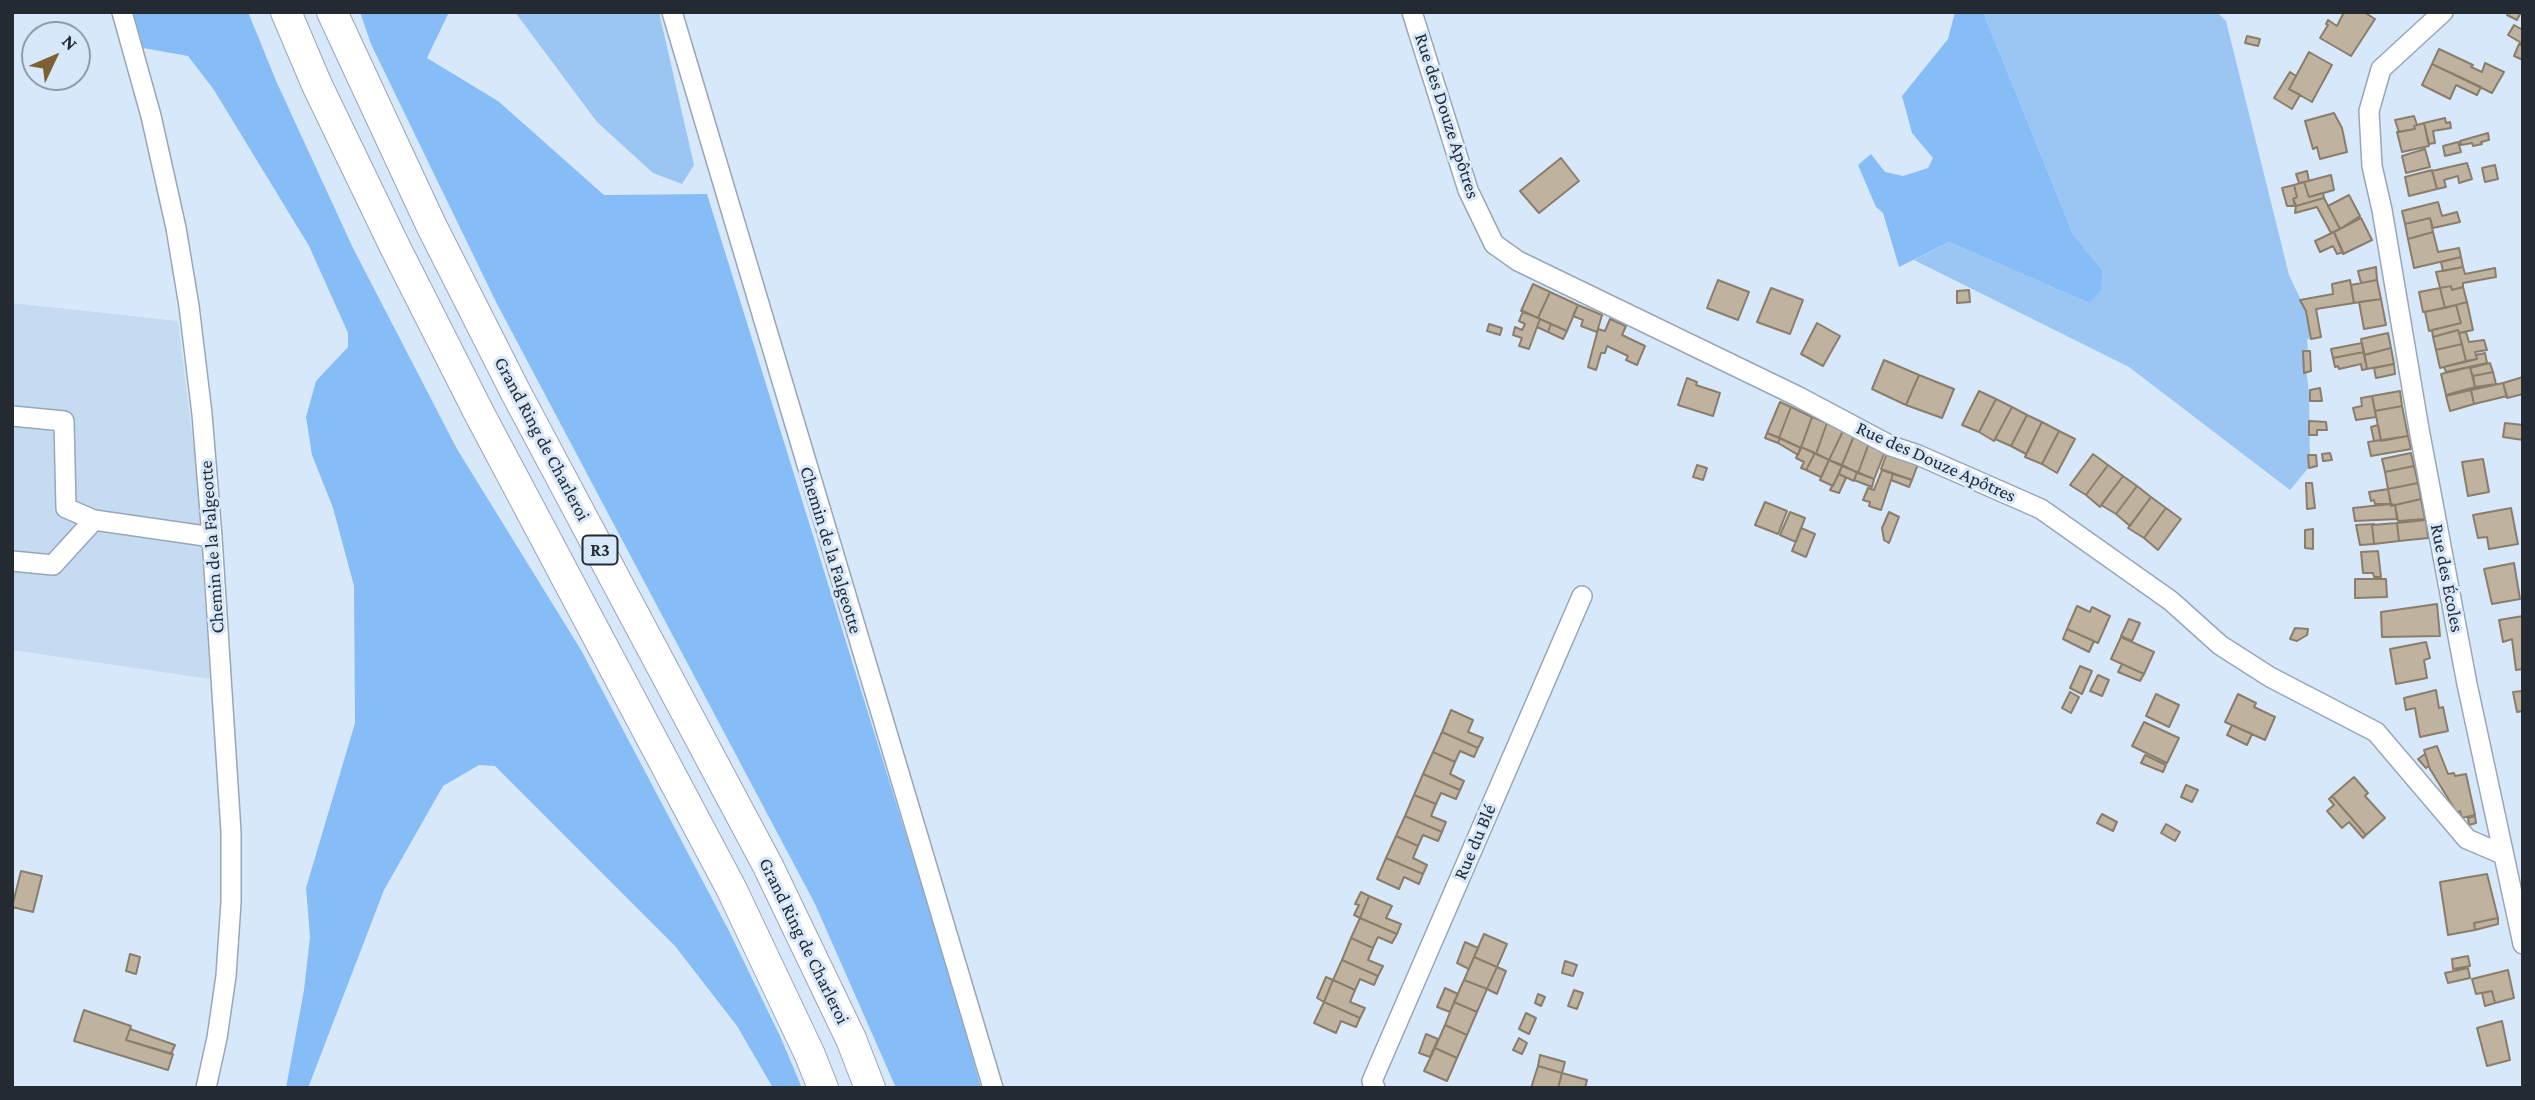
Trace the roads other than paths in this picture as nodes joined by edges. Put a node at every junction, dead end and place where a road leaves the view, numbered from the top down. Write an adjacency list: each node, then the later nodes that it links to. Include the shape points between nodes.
1 (122, 12): 9 (street, Chemin de la Falgeotte, via 176,228 202,414)
2 (286, 12): 15 (highway, R3, via 317,85 479,413 732,890)
3 (332, 12): 16 (highway, Grand Ring de Charleroi / R3, via 509,379 768,866)
4 (672, 12): 17 (street, Chemin de la Falgeotte)
5 (1412, 12): 12 (street, Rue des Douze Apôtres, via 1468,190 1494,243 1518,261 1891,446 2042,509 2171,601 2220,645 2270,677 2376,732 2467,839)
6 (2443, 12): 12 (street, Rue des Écoles, via 2381,69 2369,111 2372,166)
7 (12, 416): 8 (street, via 64,421 66,508)
8 (94, 520): 9 (street); 10 (street, via 53,565)
9 (212, 537): 14 (street, Chemin de la Falgeotte, via 231,832 231,902 226,976)
10 (12, 561)
11 (1582, 596): 18 (street, Rue du Blé, via 1373,1081)
12 (2502, 854): 13 (street, Rue des Écoles)
13 (2523, 944)
14 (206, 1088)
15 (822, 1088)
16 (870, 1088)
17 (993, 1088)
18 (1376, 1088)

